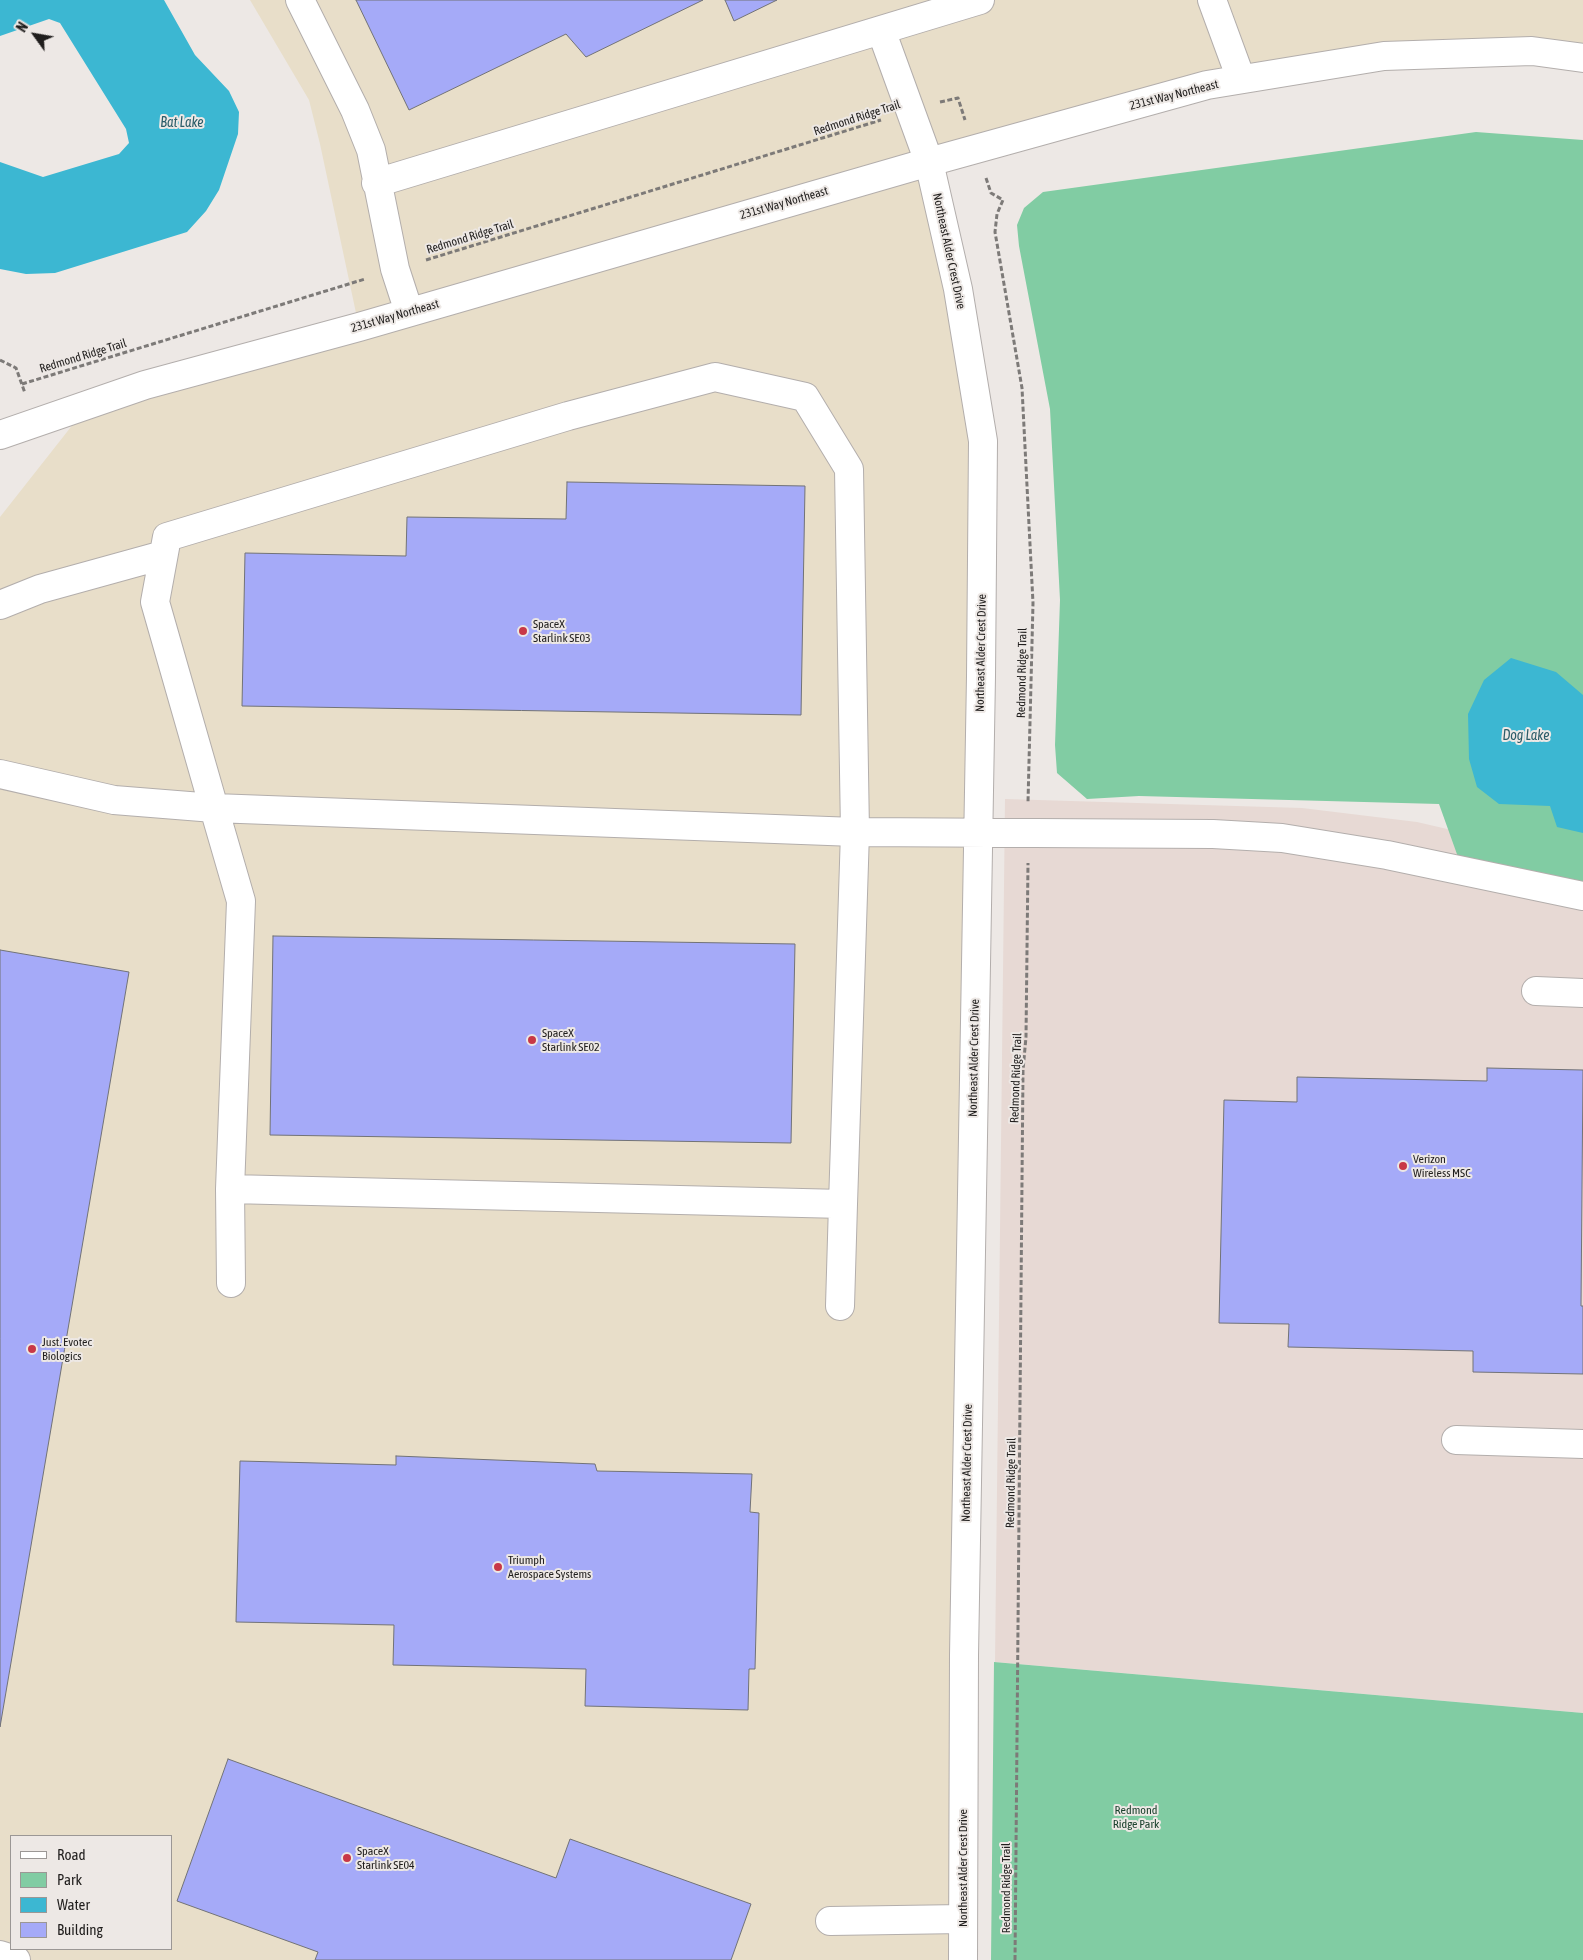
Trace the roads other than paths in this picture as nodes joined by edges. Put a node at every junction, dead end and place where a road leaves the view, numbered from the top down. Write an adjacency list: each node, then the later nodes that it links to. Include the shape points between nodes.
1 (300, 0): 8 (street, via 355,110 371,150)
2 (980, 0): 4 (street)
3 (1212, 0): 6 (street)
4 (881, 30): 7 (street, Northeast Alder Crest Drive); 8 (street)
5 (1583, 58): 6 (street, 231st Way Northeast, via 1532,51 1384,56)
6 (1241, 79): 7 (street, 231st Way Northeast, via 1199,87)
7 (929, 162): 9 (street, 231st Way Northeast); 16 (street, Northeast Alder Crest Drive, via 958,289 982,441)
8 (376, 183): 9 (street, via 395,269)
9 (409, 312): 10 (street, 231st Way Northeast, via 145,386)
10 (0, 435)
11 (163, 555): 12 (street, via 40,589); 14 (street, via 155,602); 15 (street, via 166,537 568,416 715,377 805,397 849,469)
12 (0, 605)
13 (0, 774): 14 (street, via 114,800)
14 (214, 808): 15 (street); 20 (street, via 241,901)
15 (855, 832): 16 (street); 21 (street)
16 (978, 834): 17 (street, via 1213,834 1282,838 1387,855); 26 (street, Northeast Alder Crest Drive, via 964,1655)
17 (1583, 896)
18 (1536, 991): 19 (street)
19 (1583, 993)
20 (230, 1189): 21 (street); 22 (street)
21 (843, 1204): 23 (street)
22 (231, 1283)
23 (840, 1306)
24 (1456, 1440): 25 (street)
25 (1583, 1444)
26 (963, 1919): 27 (street); 30 (street, Northeast Alder Crest Drive)
27 (830, 1921)
28 (0, 1955): 29 (street)
29 (16, 1960)
30 (963, 1960)

